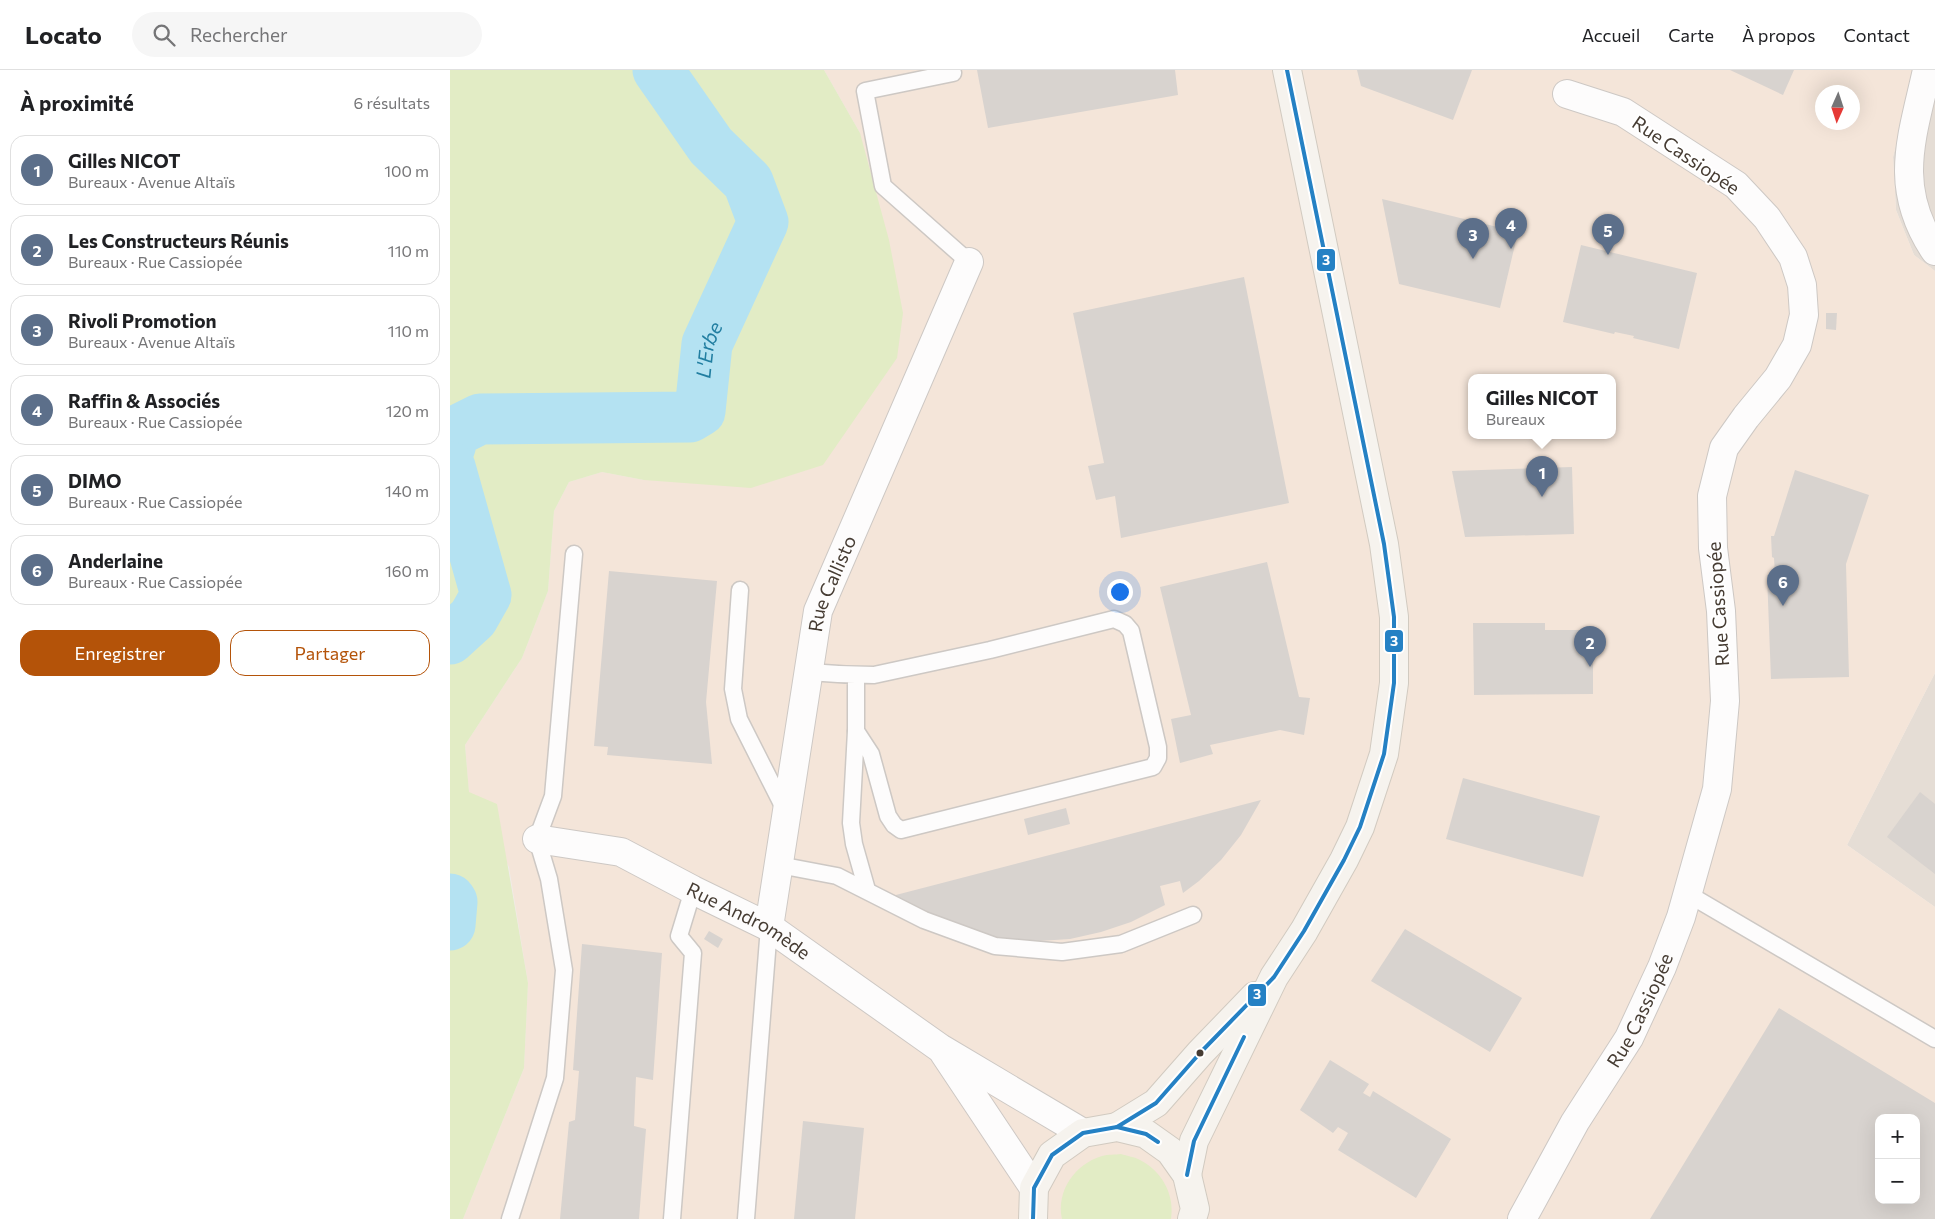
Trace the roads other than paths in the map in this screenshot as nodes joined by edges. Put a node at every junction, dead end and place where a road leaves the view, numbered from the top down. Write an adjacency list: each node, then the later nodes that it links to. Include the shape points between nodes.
1 (1288, 70): 20 (street, via 1384,544 1394,617 1394,683 1384,754 1360,827 1336,876)
2 (1927, 70): 5 (street, via 1910,146 1908,174 1911,199)
3 (953, 73): 6 (lane, via 865,91 883,186)
4 (1567, 94): 17 (street, Rue Cassiopée, via 1623,112 1736,185 1768,218 1793,257 1802,285 1804,315 1796,344 1778,378 1724,448 1712,496 1725,701 1717,789)
5 (1935, 251)
6 (968, 262): 9 (street, Rue Callisto, via 818,611)
7 (574, 554): 13 (lane, via 552,796)
8 (740, 590): 12 (lane, via 733,689 739,719)
9 (809, 672): 10 (lane); 12 (street, Rue Callisto)
10 (856, 675): 11 (lane); 11 (lane, via 874,675 990,650 1114,619 1131,631 1158,758 1153,767 901,830 888,816 871,754)
11 (856, 731): 16 (lane, via 850,822)
12 (787, 814): 14 (street, Rue Callisto)
13 (537, 839): 15 (street, Rue Andromède, via 620,852); 27 (lane, via 549,879 564,970 555,1078)
14 (779, 865): 16 (lane, via 837,876); 19 (street, Rue Callisto)
15 (693, 890): 19 (street, Rue Andromède); 28 (lane, via 679,936 693,953)
16 (867, 890): 18 (lane, via 924,920 995,946 1062,952 1121,944)
17 (1688, 894): 21 (lane); 32 (street, Rue Cassiopée, via 1662,967 1629,1038 1575,1122)
18 (1193, 915)
19 (770, 927): 22 (street, Rue Andromède); 29 (lane)
20 (1274, 977): 23 (street, via 1156,1103); 25 (street, via 1194,1140)
21 (1935, 1039)
22 (940, 1048): 24 (street, Rue Andromède); 26 (street, Rue Andromède)
23 (1117, 1128): 24 (street); 25 (street, via 1146,1134 1170,1151)
24 (1083, 1133): 26 (street, via 1052,1155)
25 (1187, 1175): 31 (street, via 1195,1209)
26 (1034, 1188): 30 (street)
27 (510, 1219)
28 (672, 1219)
29 (746, 1219)
30 (1033, 1219)
31 (1192, 1219)
32 (1522, 1219)

